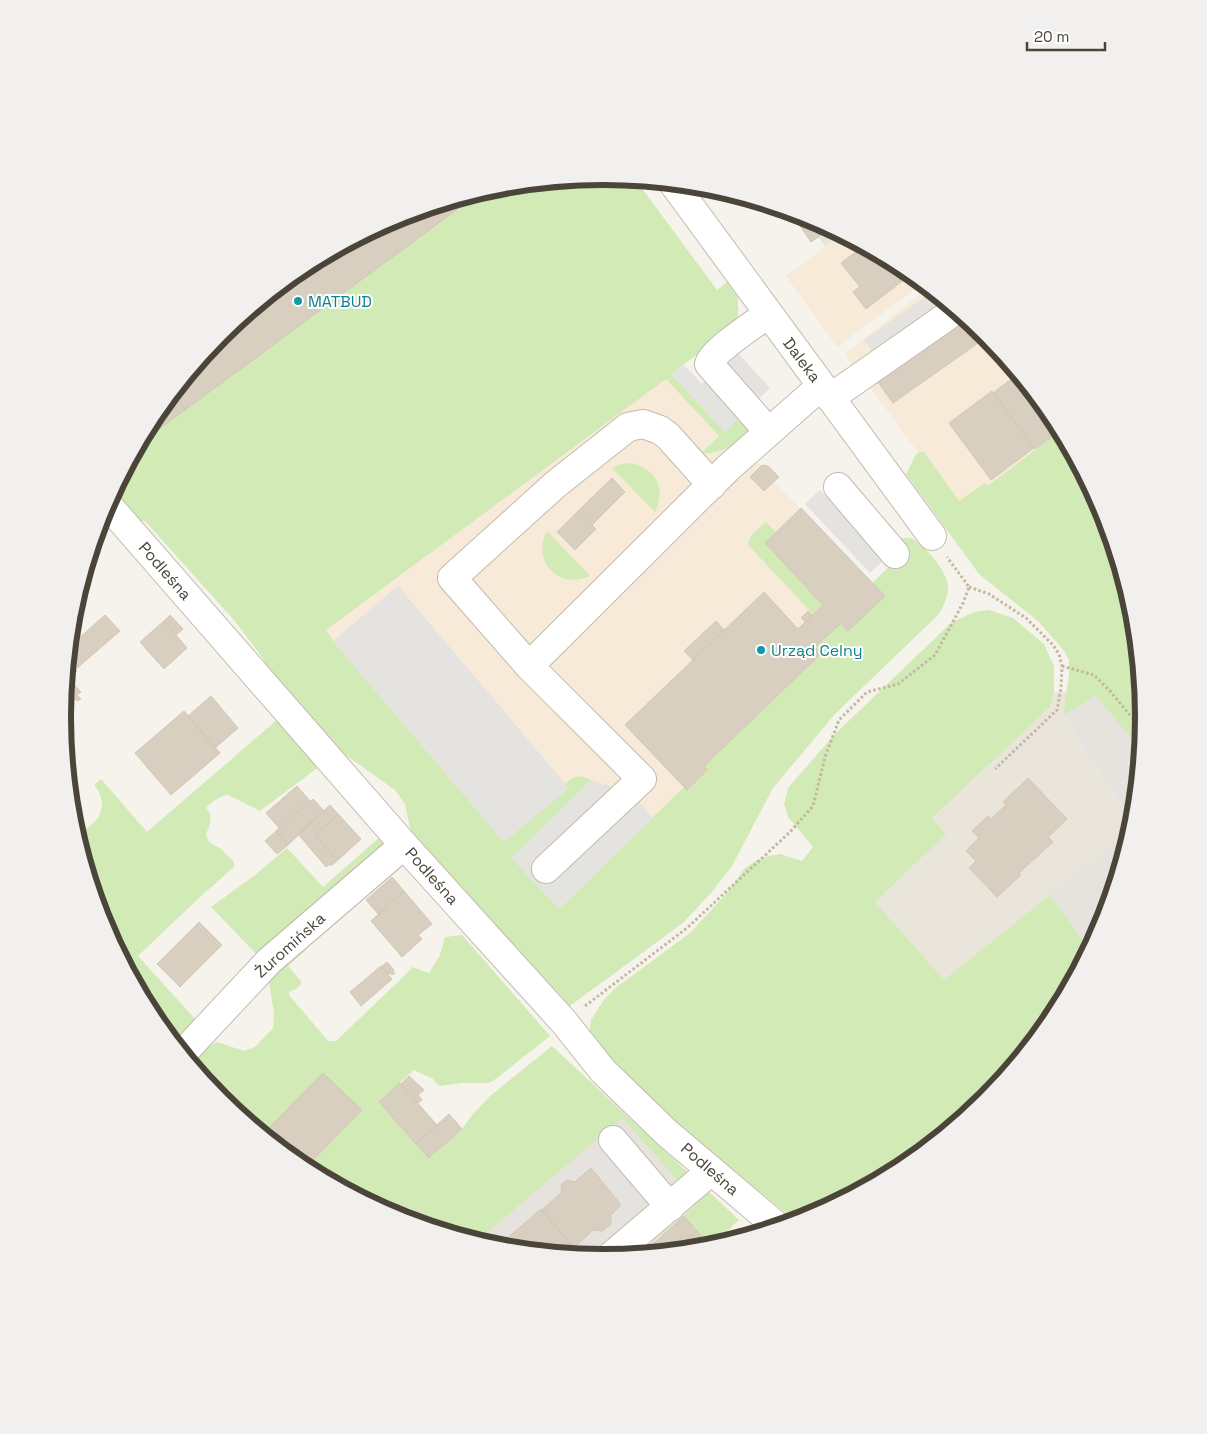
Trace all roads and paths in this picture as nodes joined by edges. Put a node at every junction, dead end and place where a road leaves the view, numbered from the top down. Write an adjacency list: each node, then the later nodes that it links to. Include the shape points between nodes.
1 (678, 190): 2 (street, Daleka)
2 (768, 314): 4 (street, Daleka); 5 (street, via 720,350 709,364)
3 (950, 314): 4 (street)
4 (826, 392): 5 (street); 9 (street, Daleka)
5 (769, 432): 6 (street)
6 (712, 485): 12 (street); 12 (street, via 660,430 643,424 628,428 556,484 452,578)
7 (838, 487): 9 (street, via 889,546)
8 (113, 511): 16 (street, Podleśna)
9 (916, 514): 10 (street, Daleka)
10 (932, 536): 11 (path)
11 (969, 587): 13 (path, via 989,594 1026,618 1053,645); 18 (path, via 935,655 898,684 868,692 839,720 825,757 813,806 790,832 687,928)
12 (529, 666): 17 (street, via 642,780)
13 (1062, 666): 14 (path, via 1094,675); 15 (path, via 1057,710)
14 (1136, 723)
15 (996, 769)
16 (404, 845): 18 (street, Podleśna); 19 (street, Żuromińska, via 269,961)
17 (546, 869)
18 (564, 1022): 21 (street, Podleśna, via 603,1071)
19 (187, 1048)
20 (612, 1140): 22 (street)
21 (711, 1171): 22 (street); 23 (street, Podleśna)
22 (670, 1207): 24 (street)
23 (772, 1222)
24 (620, 1249)

